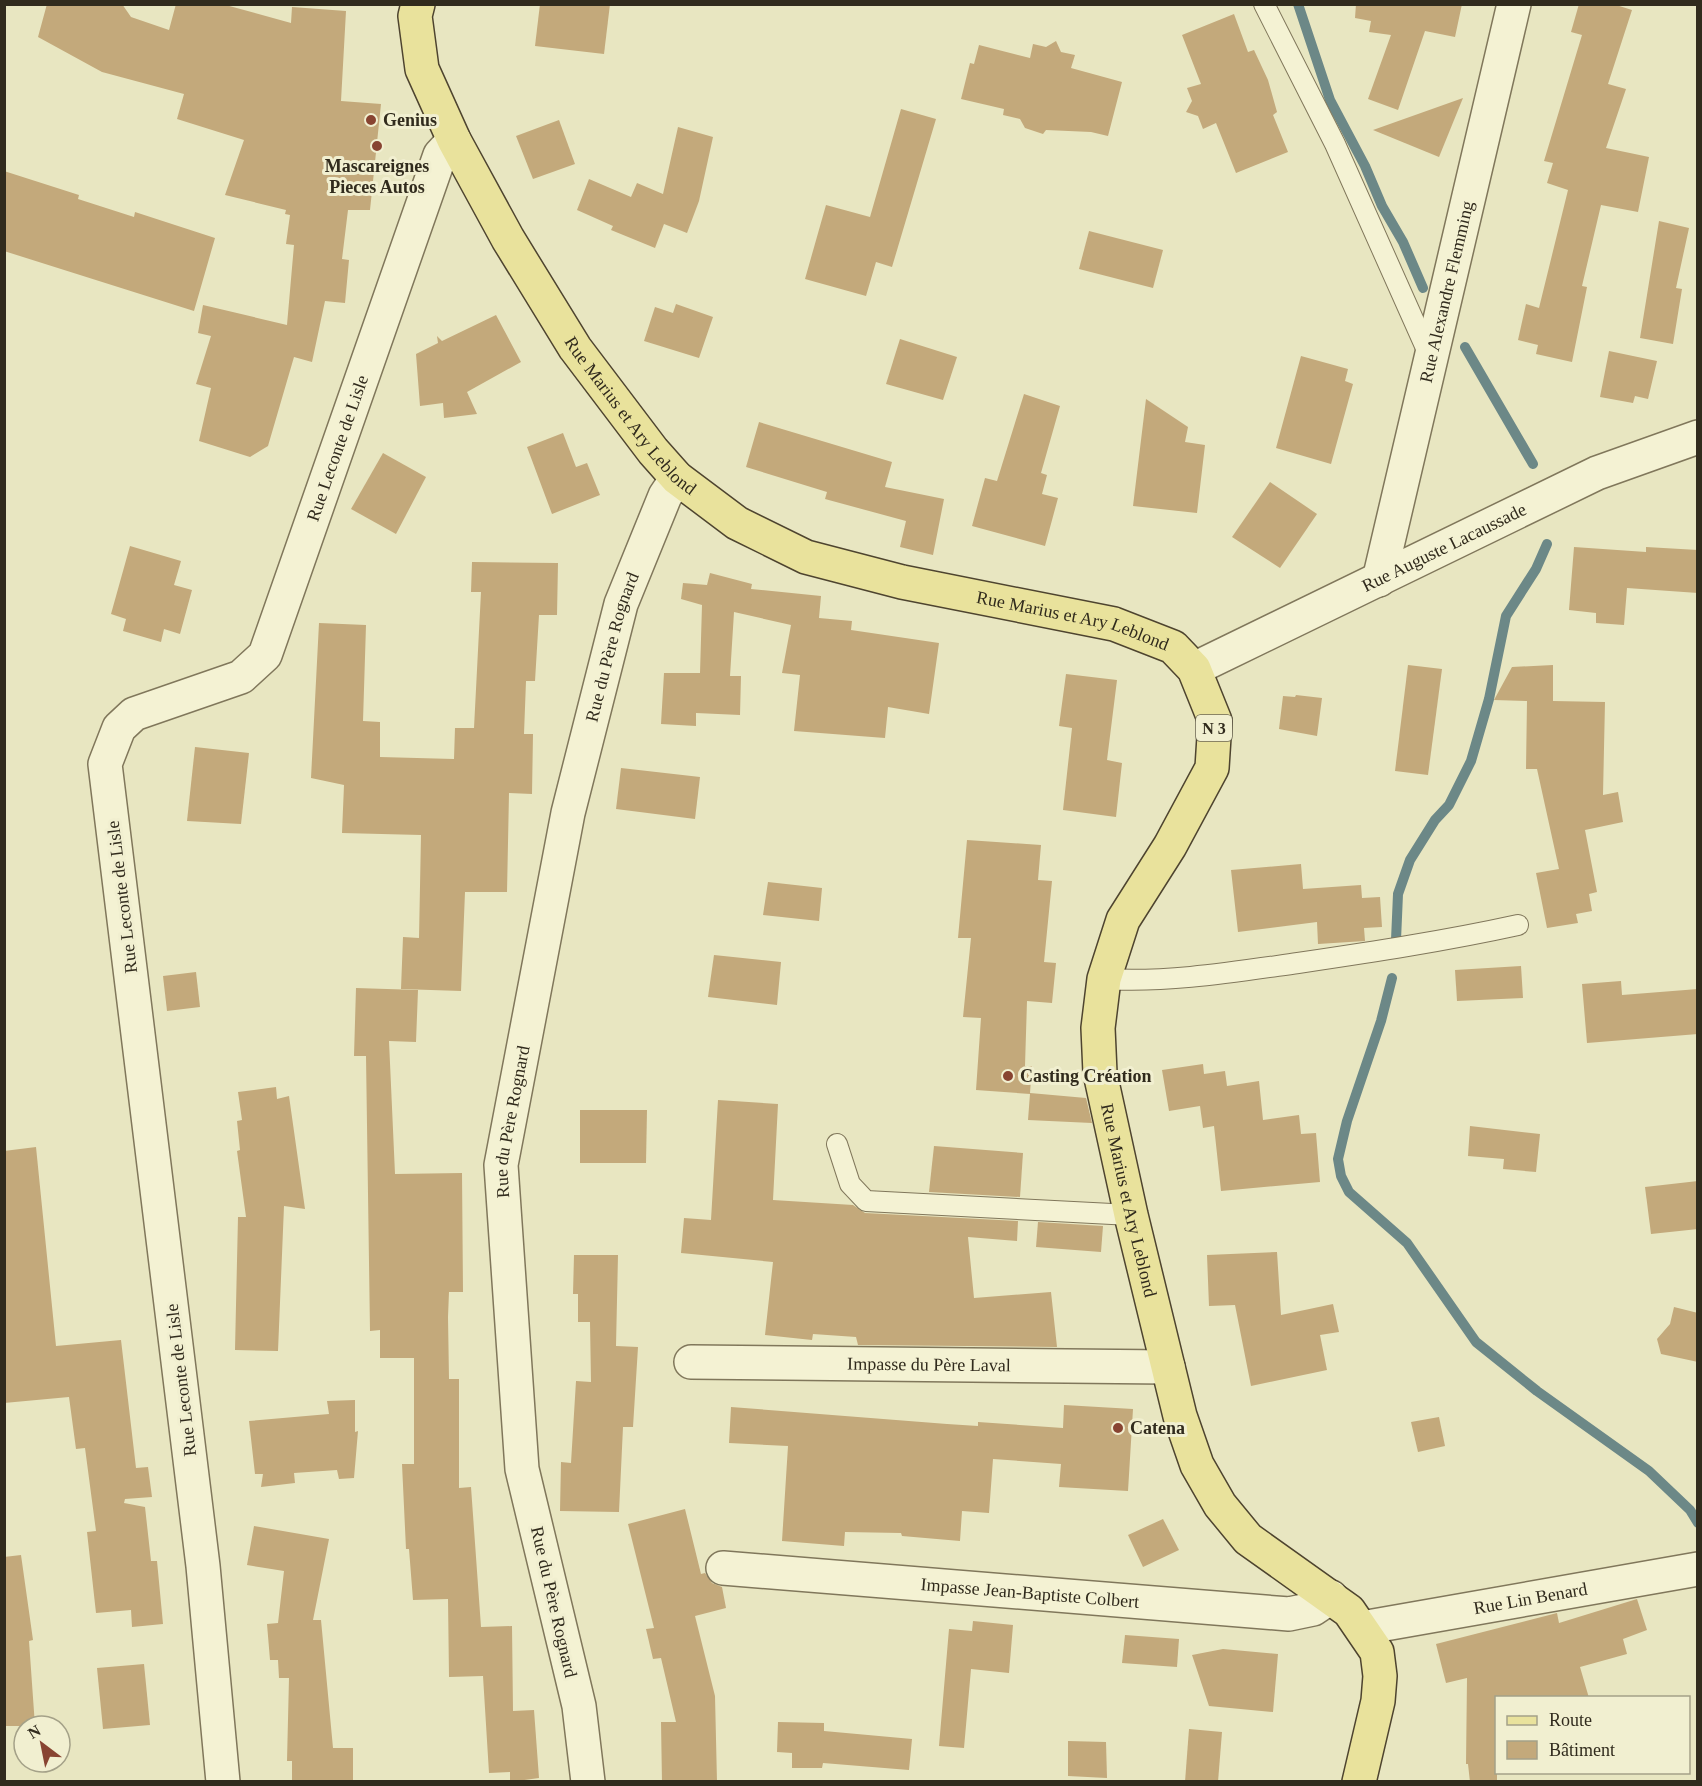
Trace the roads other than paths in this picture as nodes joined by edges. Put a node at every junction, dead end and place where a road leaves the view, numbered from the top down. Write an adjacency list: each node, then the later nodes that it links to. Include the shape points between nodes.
1 (418, 4): 4 (main road, Rue Marius et Ary Leblond / N 3, via 415,16 422,69)
2 (1264, 4): 5 (lane, via 1335,144)
3 (1514, 4): 5 (street, Rue Alexandre Flemming)
4 (454, 140): 7 (main road, Rue Marius et Ary Leblond / N 3, via 508,239 575,348); 20 (street, Rue Leconte de Lisle, via 440,155 265,655 241,677 134,714 119,728 105,764 203,1566)
5 (1431, 359): 8 (street, Rue Alexandre Flemming)
6 (1698, 437): 8 (street, Rue Auguste Lacaussade, via 1597,473)
7 (677, 477): 9 (main road, Rue Marius et Ary Leblond / N 3, via 737,523 806,557 902,582 1114,624 1173,647); 21 (street, Rue du Père Rognard, via 665,496 621,604 568,813 501,1165 522,1469 579,1706)
8 (1379, 580): 9 (street, Rue Auguste Lacaussade)
9 (1194, 669): 11 (main road, Rue Marius et Ary Leblond / N 3, via 1215,721 1212,768 1170,846 1123,920)
10 (1518, 925): 11 (lane, via 1440,942 1254,969 1137,981)
11 (1104, 979): 13 (main road, Rue Marius et Ary Leblond / N 3, via 1098,1028 1100,1073)
12 (837, 1144): 13 (lane, via 850,1184 866,1201)
13 (1131, 1215): 15 (main road, Rue Marius et Ary Leblond / N 3)
14 (691, 1362): 15 (street, Impasse du Père Laval)
15 (1168, 1367): 18 (main road, Rue Marius et Ary Leblond / N 3, via 1197,1465 1220,1505 1248,1539)
16 (723, 1568): 18 (street, Impasse Jean-Baptiste Colbert, via 1289,1614 1313,1609)
17 (1698, 1569): 19 (street, Rue Lin Benard)
18 (1331, 1597): 19 (main road, Rue Marius et Ary Leblond / N 3)
19 (1362, 1628): 22 (main road, Rue Marius et Ary Leblond / N 3, via 1377,1652 1380,1676)
20 (224, 1782)
21 (588, 1782)
22 (1359, 1782)

